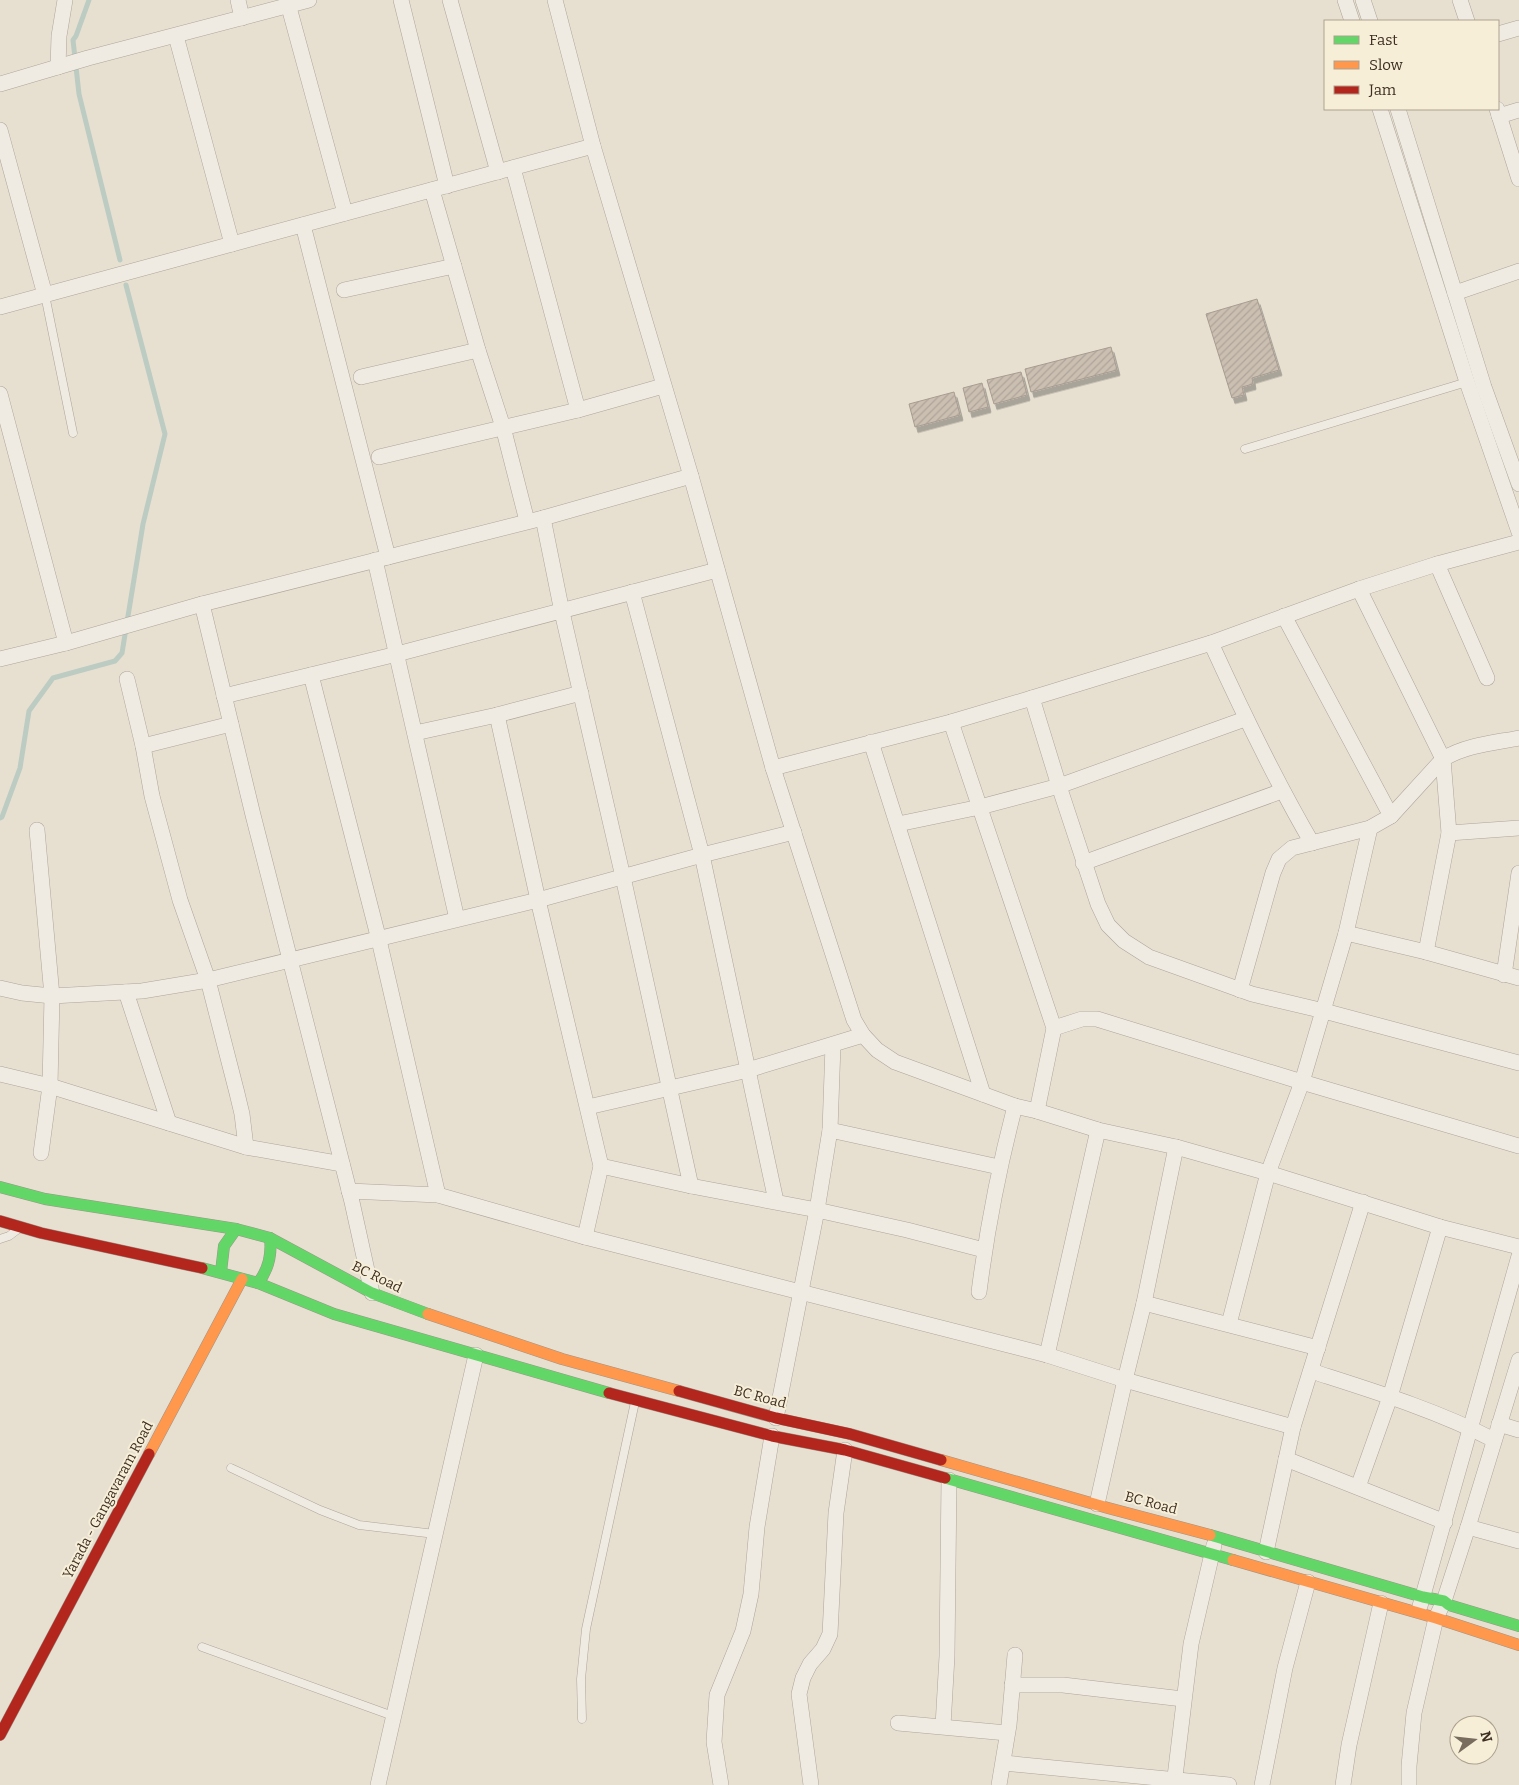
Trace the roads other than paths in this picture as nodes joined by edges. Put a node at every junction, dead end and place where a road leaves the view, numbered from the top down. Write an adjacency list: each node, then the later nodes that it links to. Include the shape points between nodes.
1 (65, 0): 18 (street, via 59,36)
2 (238, 0): 11 (street)
3 (309, 0): 10 (street)
4 (401, 0): 28 (street)
5 (450, 0): 26 (street)
6 (555, 0): 25 (street)
7 (1345, 0): 12 (street)
8 (1363, 0): 13 (street)
9 (1460, 0): 14 (street)
10 (287, 2): 11 (street); 30 (street)
11 (242, 18): 17 (street)
12 (1352, 20)
13 (1370, 20)
14 (1467, 20)
15 (1519, 28): 16 (street)
16 (1499, 34)
17 (176, 36): 18 (street); 32 (street)
18 (62, 65): 19 (street)
19 (0, 84)
20 (1380, 110): 41 (street)
21 (1398, 110): 36 (street)
22 (1519, 110): 23 (street)
23 (1498, 112): 27 (street)
24 (0, 130): 37 (street)
25 (593, 146): 26 (street); 42 (street)
26 (506, 170): 28 (street); 44 (street)
27 (1519, 178)
28 (447, 186): 29 (street)
29 (432, 190): 30 (street); 33 (street)
30 (345, 213): 31 (street)
31 (303, 225): 32 (street); 55 (street)
32 (232, 244): 37 (street)
33 (454, 266): 35 (street); 39 (street)
34 (1519, 271): 36 (street)
35 (344, 290)
36 (1455, 292): 50 (street, via 1484,387)
37 (45, 295): 38 (street); 46 (lane)
38 (0, 307)
39 (478, 350): 40 (street); 45 (street)
40 (361, 377)
41 (1467, 382): 47 (lane); 53 (street)
42 (663, 386): 44 (street); 49 (street)
43 (0, 394): 64 (street)
44 (578, 410): 45 (street)
45 (503, 428): 48 (street); 52 (street)
46 (73, 433)
47 (1245, 449)
48 (379, 457)
49 (691, 476): 51 (street); 57 (street)
50 (1519, 484)
51 (543, 518): 52 (street); 61 (street)
52 (527, 521): 55 (street)
53 (1519, 532)
54 (1519, 542): 56 (street)
55 (382, 559): 60 (street); 65 (street)
56 (1437, 564): 58 (street); 68 (street)
57 (717, 570): 59 (street); 82 (street)
58 (1359, 589): 62 (street); 81 (street)
59 (632, 592): 61 (street); 94 (street)
60 (202, 604): 64 (street); 71 (street)
61 (562, 612): 65 (street); 70 (street)
62 (1284, 616): 63 (street); 86 (street)
63 (1211, 642): 72 (street); 74 (street)
64 (66, 643): 66 (street)
65 (398, 654): 67 (street); 77 (street)
66 (0, 658)
67 (311, 675): 71 (street); 101 (street)
68 (1487, 678)
69 (127, 679): 80 (street)
70 (581, 693): 73 (street); 97 (street)
71 (224, 696): 76 (street)
72 (1032, 698): 75 (street); 83 (street)
73 (497, 715): 77 (street); 98 (street)
74 (1245, 719): 83 (street); 84 (street)
75 (952, 722): 79 (street); 85 (street)
76 (231, 724): 80 (street); 103 (street)
77 (415, 733): 99 (street)
78 (1519, 738): 81 (street, via 1470,747)
79 (871, 742): 82 (street); 87 (street)
80 (143, 746): 105 (street, via 152,796 180,900)
81 (1443, 759): 86 (street); 92 (street)
82 (774, 768): 91 (street)
83 (1058, 786): 85 (street); 95 (street)
84 (1282, 791): 93 (street); 95 (street)
85 (980, 808): 87 (street); 111 (street)
86 (1391, 816): 88 (street)
87 (898, 824): 120 (street)
88 (1370, 828): 93 (street); 100 (street)
89 (1519, 828): 92 (street)
90 (36, 830): 109 (street)
91 (794, 832): 94 (street); 112 (street, via 854,1020)
92 (1449, 833): 102 (street)
93 (1312, 843): 107 (street, via 1292,848 1279,859)
94 (702, 855): 97 (street); 115 (street)
95 (1083, 863): 107 (street, via 1108,925 1124,941 1149,957)
96 (1519, 873): 104 (street)
97 (623, 877): 98 (street); 119 (street)
98 (538, 900): 99 (street); 122 (street)
99 (457, 919): 101 (street)
100 (1346, 933): 102 (street); 110 (street)
101 (380, 940): 103 (street); 138 (street)
102 (1426, 952): 104 (street)
103 (291, 961): 105 (street); 131 (street)
104 (1512, 977)
105 (208, 980): 108 (street); 128 (street, via 237,1093)
106 (0, 988): 109 (street)
107 (1240, 990): 110 (street)
108 (126, 992): 109 (street); 124 (street)
109 (52, 996): 118 (street)
110 (1324, 1011): 114 (street); 117 (street)
111 (1054, 1028): 117 (street, via 1097,1018); 123 (street)
112 (863, 1035): 113 (street); 120 (street, via 895,1062)
113 (833, 1045): 115 (street); 125 (street)
114 (1519, 1063)
115 (748, 1070): 119 (street); 139 (street)
116 (0, 1074): 118 (street)
117 (1302, 1082): 127 (street); 134 (street)
118 (50, 1086): 124 (street); 130 (street)
119 (669, 1088): 122 (street); 135 (street)
120 (983, 1094): 121 (street)
121 (1016, 1106): 123 (street); 133 (street)
122 (588, 1107): 132 (street)
123 (1038, 1111): 126 (street)
124 (169, 1123): 128 (street)
125 (830, 1130): 133 (street); 141 (street)
126 (1098, 1130): 129 (street); 162 (street)
127 (1519, 1146)
128 (246, 1147): 131 (street)
129 (1176, 1147): 134 (street); 158 (street)
130 (41, 1153)
131 (342, 1164): 137 (street)
132 (601, 1166): 135 (street); 146 (street)
133 (999, 1167): 150 (street)
134 (1268, 1172): 140 (street); 159 (street)
135 (691, 1186): 139 (street)
136 (0, 1187): 145 (street, BC Road, via 45,1199)
137 (349, 1191): 138 (street); 157 (street)
138 (438, 1195): 146 (street)
139 (776, 1201): 141 (street)
140 (1363, 1202): 143 (street); 160 (street)
141 (817, 1210): 150 (street); 155 (street)
142 (0, 1221): 144 (street)
143 (1440, 1226): 149 (street); 166 (street)
144 (21, 1227): 148 (lane); 152 (street)
145 (236, 1229): 147 (street, BC Road); 152 (street, via 224,1246)
146 (585, 1237): 155 (street)
147 (270, 1238): 154 (street, via 272,1250 268,1269); 157 (street, BC Road)
148 (0, 1239)
149 (1519, 1247)
150 (984, 1250): 156 (street)
151 (1519, 1256): 171 (street)
152 (221, 1272): 153 (street)
153 (242, 1279): 154 (street); 205 (street, Yarada - Gangavaram Road)
154 (258, 1282): 161 (street, via 334,1314)
155 (802, 1292): 162 (street); 168 (street)
156 (979, 1292)
157 (372, 1293): 168 (street, BC Road, via 406,1308 562,1359)
158 (1144, 1302): 159 (street); 165 (street)
159 (1229, 1324): 160 (street)
160 (1318, 1348): 164 (street)
161 (476, 1355): 167 (street); 183 (street)
162 (1047, 1355): 165 (street)
163 (1519, 1360): 169 (street)
164 (1311, 1371): 166 (street); 170 (street)
165 (1124, 1380): 170 (street); 180 (street)
166 (1390, 1397): 171 (street); 179 (street)
167 (636, 1400): 173 (street); 201 (lane, via 586,1629 581,1680)
168 (776, 1418): 173 (street); 180 (street, BC Road, via 850,1434)
169 (1499, 1424): 172 (street); 174 (street)
170 (1293, 1428): 176 (street)
171 (1471, 1428): 174 (street); 181 (street)
172 (1519, 1430)
173 (772, 1436): 175 (street); 209 (street, via 743,1631 717,1694 714,1742)
174 (1494, 1440): 182 (street)
175 (845, 1450): 178 (street); 210 (street, via 836,1513 830,1634 810,1664 799,1694)
176 (1286, 1459): 179 (street); 186 (street)
177 (231, 1468): 183 (lane, via 359,1525)
178 (949, 1480): 187 (street); 203 (street)
179 (1358, 1487): 181 (street)
180 (1097, 1504): 184 (street, BC Road)
181 (1444, 1522): 189 (street)
182 (1468, 1526): 185 (street); 190 (street)
183 (435, 1534): 200 (street)
184 (1216, 1536): 186 (street, BC Road); 187 (street)
185 (1519, 1541)
186 (1266, 1552): 189 (street, BC Road)
187 (1213, 1555): 188 (street); 199 (street, via 1193,1634)
188 (1308, 1582): 191 (street); 213 (street, via 1284,1668)
189 (1423, 1597): 190 (street, BC Road); 192 (street)
190 (1444, 1601): 193 (street); 194 (street, BC Road, via 1448,1605)
191 (1381, 1603): 192 (street); 214 (street, via 1349,1745)
192 (1418, 1614): 193 (street)
193 (1436, 1618): 195 (street); 215 (street, via 1414,1713)
194 (1519, 1626)
195 (1519, 1645)
196 (202, 1647): 200 (lane)
197 (1015, 1655): 198 (street)
198 (1012, 1685): 199 (street, via 1063,1686); 204 (street)
199 (1183, 1699): 207 (street)
200 (393, 1716): 208 (street)
201 (582, 1719)
202 (898, 1723): 203 (street)
203 (944, 1726): 204 (street)
204 (1007, 1733): 206 (street)
205 (0, 1735)
206 (1004, 1763): 207 (street); 211 (street)
207 (1174, 1782): 212 (street)
208 (378, 1785)
209 (721, 1785)
210 (811, 1785)
211 (999, 1785)
212 (1229, 1785)
213 (1262, 1785)
214 (1344, 1785)
215 (1409, 1785)

